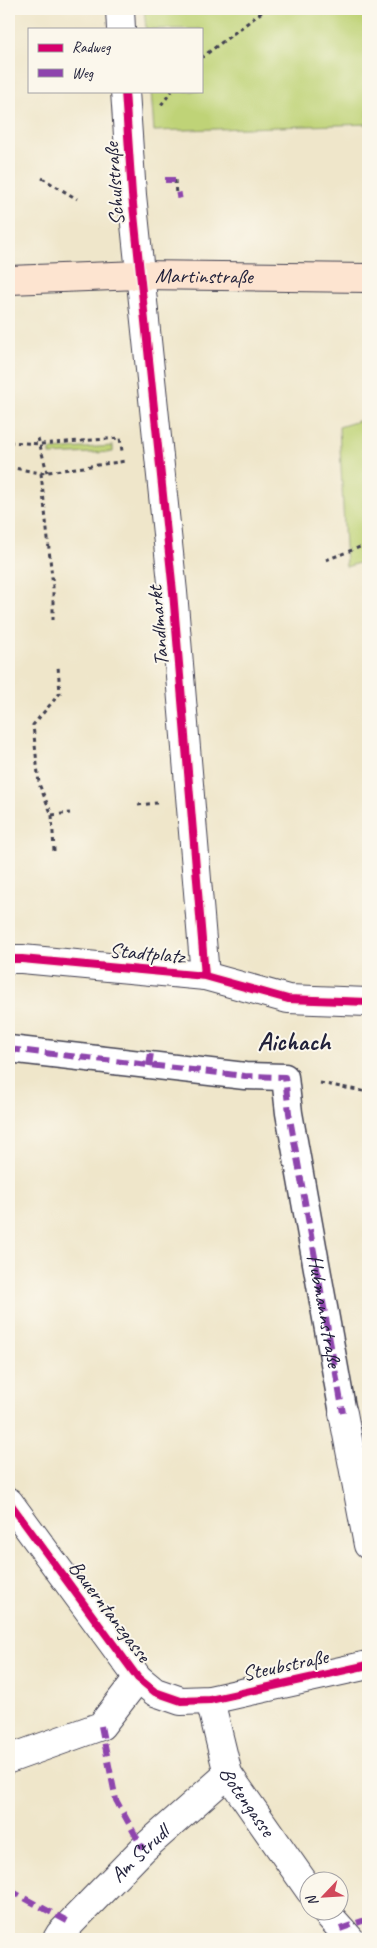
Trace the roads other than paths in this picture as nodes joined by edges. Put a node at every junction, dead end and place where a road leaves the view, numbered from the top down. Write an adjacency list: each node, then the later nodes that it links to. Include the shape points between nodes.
1 (120, 9): 2 (street)
2 (121, 28)
3 (125, 92): 4 (street, Schulstraße)
4 (139, 275): 5 (main road, Martinstraße); 6 (main road, Martinstraße); 8 (street, Tandlmarkt, via 173,592)
5 (368, 278)
6 (9, 280)
7 (9, 960): 8 (street, Stadtplatz)
8 (205, 976): 9 (street, Stadtplatz, via 288,999)
9 (368, 1002)
10 (9, 1049): 11 (street, Hubmannstraße, via 150,1059 245,1076 285,1077)
11 (343, 1413): 13 (street, Hubmannstraße)
12 (9, 1502): 15 (street, Bauerntanzgasse)
13 (368, 1545)
14 (368, 1665): 16 (street, Steubstraße)
15 (138, 1678): 16 (street, Bauerntanzgasse, via 155,1692 181,1701); 17 (street, Bauerntanzgasse, via 101,1726)
16 (210, 1700): 18 (street, Botengasse)
17 (9, 1759)
18 (228, 1774): 19 (street, Botengasse); 21 (street, Am Strudl, via 144,1849)
19 (300, 1877)
20 (333, 1920): 22 (street)
21 (57, 1939)
22 (350, 1939)

